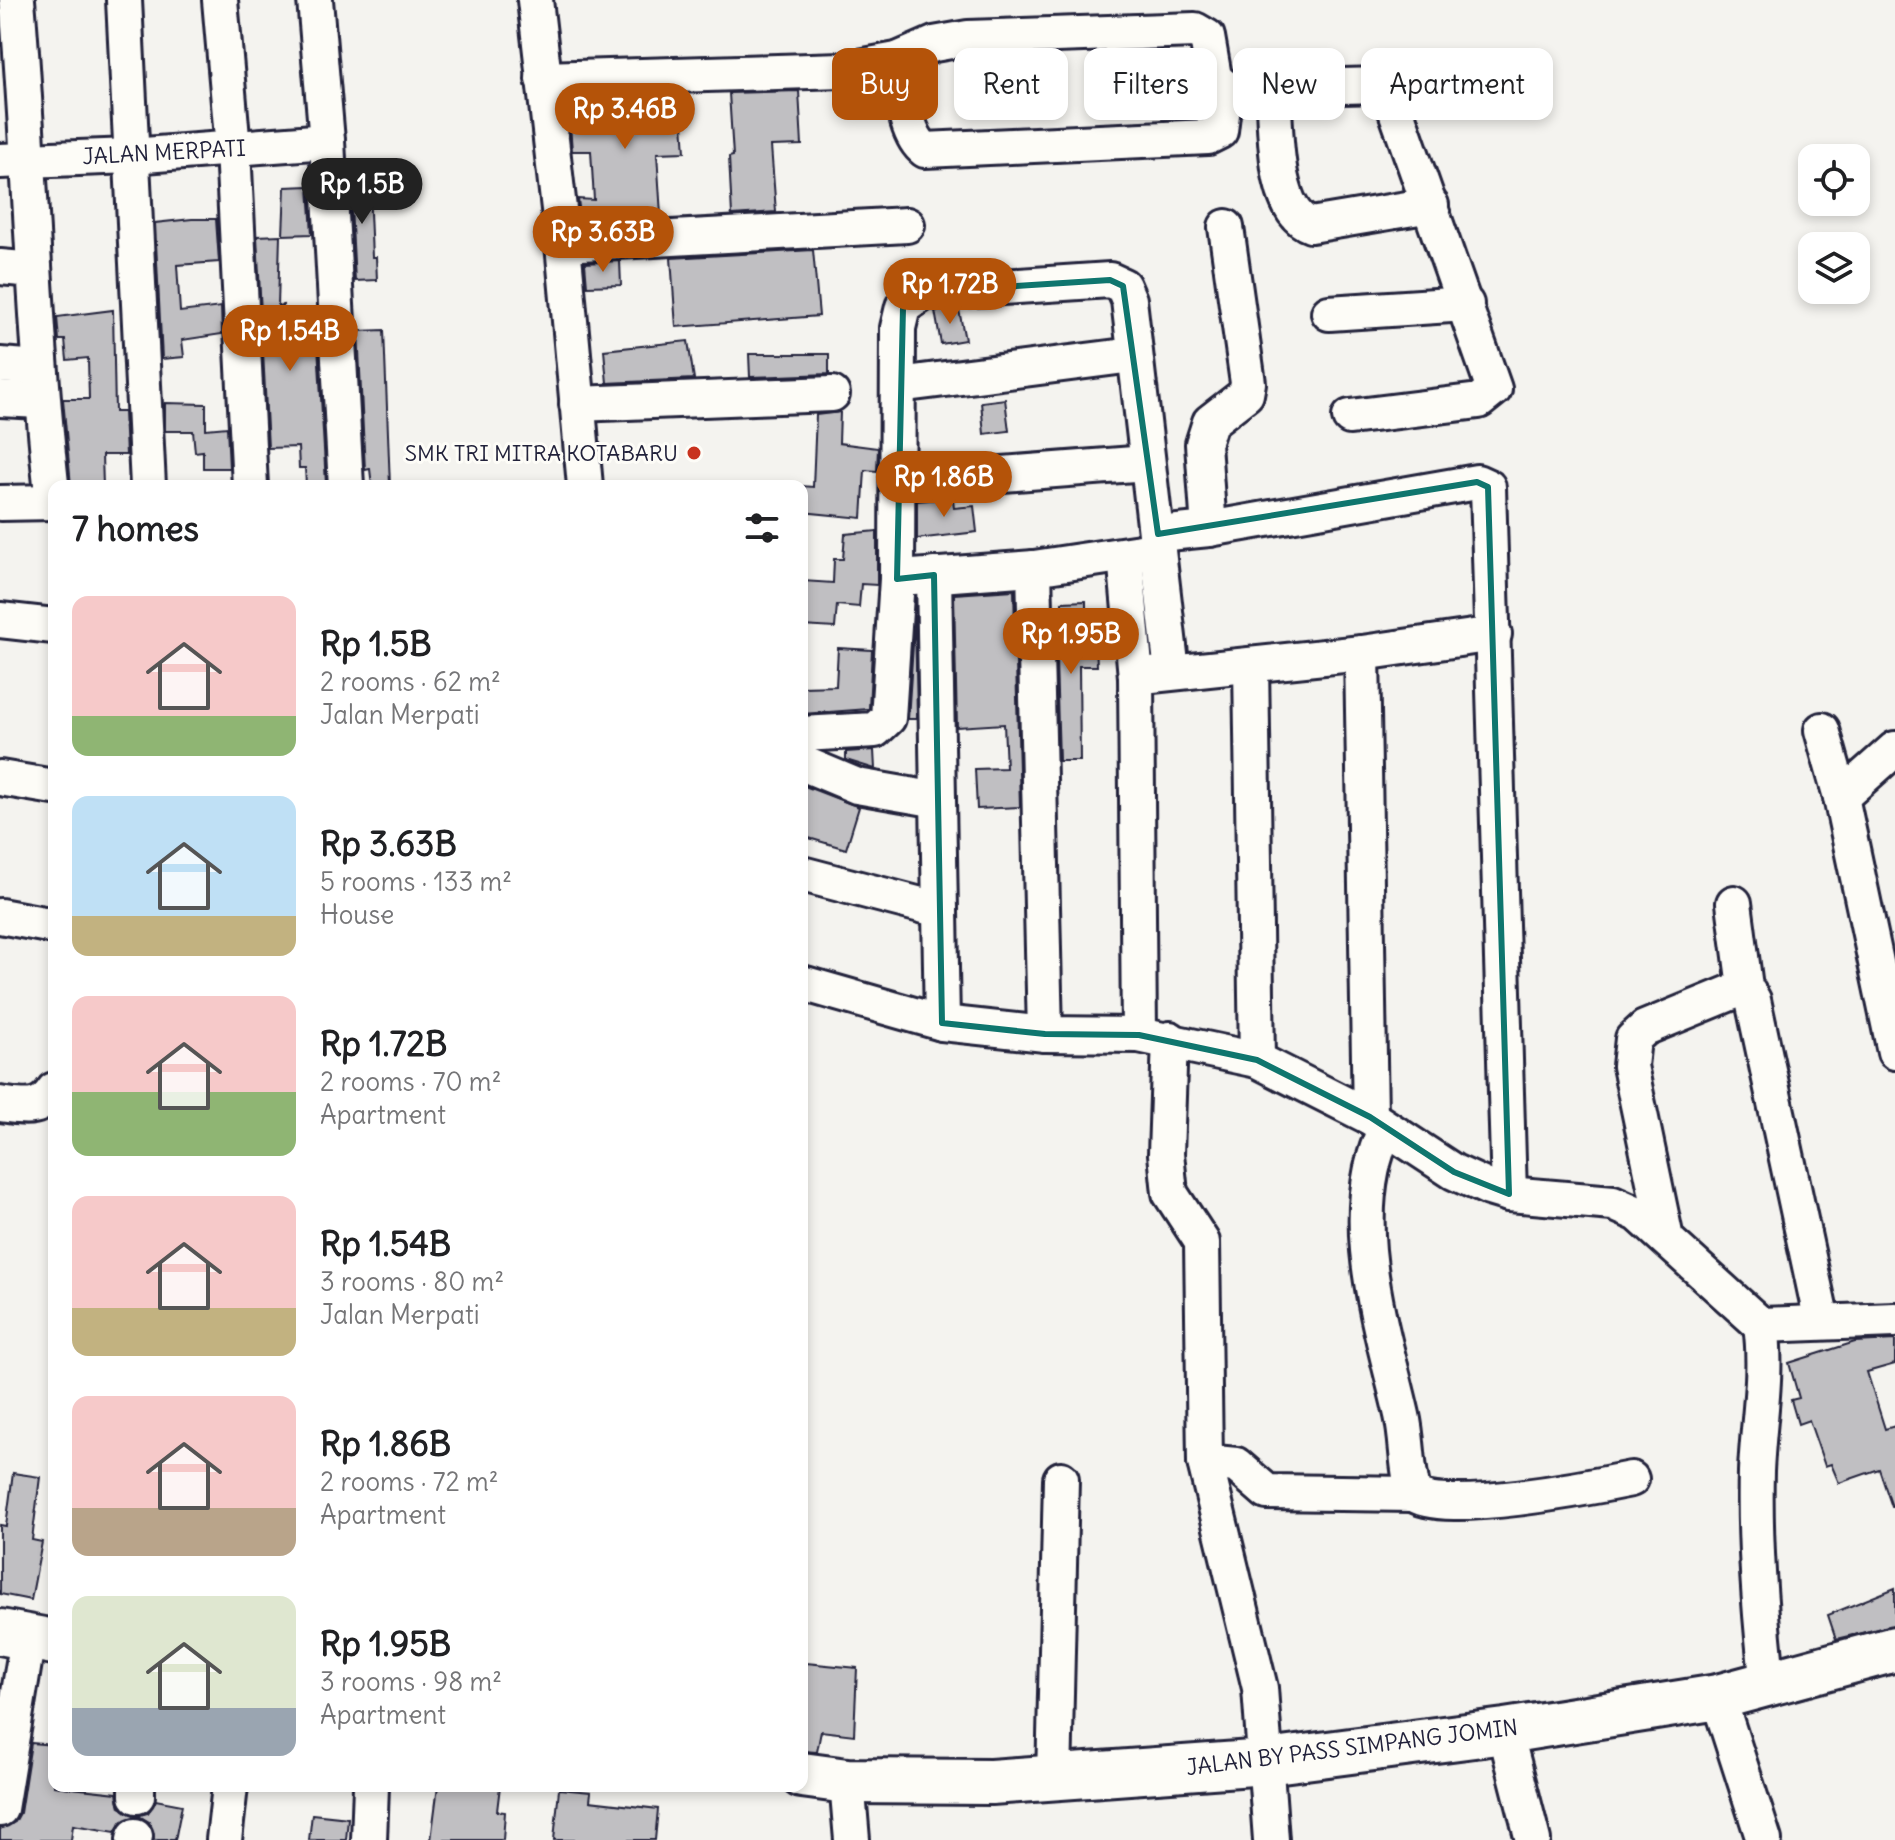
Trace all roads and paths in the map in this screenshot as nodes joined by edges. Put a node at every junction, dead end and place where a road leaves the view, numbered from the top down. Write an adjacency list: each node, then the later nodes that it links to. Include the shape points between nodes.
1 (17, 0): 17 (street)
2 (124, 0): 16 (street)
3 (220, 0): 15 (street)
4 (315, 0): 14 (street)
5 (535, 0): 8 (street)
6 (925, 48): 10 (street, via 968,38 1195,30 1207,37 1214,77)
7 (832, 70): 8 (street)
8 (543, 79): 21 (street)
9 (1345, 86): 18 (street, via 1382,85 1389,91)
10 (1225, 89): 11 (street); 12 (street, via 1220,131 1208,137 925,150)
11 (1233, 89)
12 (910, 120)
13 (1276, 120): 18 (street, via 1283,192 1295,218 1311,225)
14 (327, 141): 15 (street, JALAN MERPATI); 38 (street)
15 (233, 149): 16 (street, JALAN MERPATI); 37 (street)
16 (131, 156): 17 (street, JALAN MERPATI); 36 (street)
17 (15, 160): 23 (street)
18 (1431, 205): 24 (street)
19 (907, 225): 21 (street)
20 (1226, 227): 43 (street, via 1248,383 1246,394 1206,430)
21 (563, 244): 32 (street)
22 (0, 267): 23 (street)
23 (34, 270): 28 (street)
24 (1466, 304): 25 (street); 33 (street, via 1493,381 1491,394 1479,401)
25 (1329, 313)
26 (1133, 355): 29 (street); 29 (street, via 1129,300 1117,281 925,292 903,307 900,317); 34 (street)
27 (0, 365): 28 (street)
28 (40, 384): 31 (street); 35 (street)
29 (898, 385): 40 (street)
30 (832, 394): 32 (street)
31 (0, 399)
32 (577, 404): 39 (street)
33 (1350, 417)
34 (1147, 463): 40 (street); 44 (street)
35 (51, 480)
36 (148, 480)
37 (250, 480)
38 (346, 480)
39 (584, 480)
40 (898, 482): 48 (street)
41 (48, 502): 42 (street)
42 (0, 503)
43 (1209, 529): 44 (street); 51 (street, via 1481,482 1490,497)
44 (1159, 542): 45 (street); 54 (street)
45 (1125, 555): 46 (street); 55 (street)
46 (1034, 568): 47 (street); 72 (street)
47 (934, 575): 48 (street); 63 (street)
48 (897, 579): 57 (street, via 884,725)
49 (0, 620): 50 (street)
50 (48, 625)
51 (1494, 634): 52 (street); 79 (street)
52 (1362, 653): 53 (street); 78 (street)
53 (1251, 665): 54 (street); 75 (street)
54 (1172, 672): 55 (street)
55 (1136, 677): 73 (street)
56 (1822, 730): 62 (street)
57 (808, 734)
58 (1895, 749): 62 (street)
59 (808, 766): 63 (street, via 857,786)
60 (0, 778): 61 (street)
61 (48, 786)
62 (1841, 797): 74 (street)
63 (938, 800): 66 (street)
64 (808, 876): 66 (street)
65 (1734, 903): 70 (street)
66 (940, 910): 71 (street)
67 (0, 916): 68 (street)
68 (48, 925)
69 (808, 985): 71 (street)
70 (1745, 987): 80 (street, via 1645,1028 1633,1039 1630,1066); 82 (street, via 1753,1000)
71 (942, 1023): 72 (street)
72 (1045, 1034): 73 (street)
73 (1154, 1037): 75 (street); 84 (street, via 1170,1193 1202,1242)
74 (1895, 1052)
75 (1257, 1060): 78 (street)
76 (48, 1096): 77 (street, via 35,1108)
77 (0, 1104)
78 (1378, 1122): 79 (street, via 1454,1172); 87 (street, via 1370,1182 1370,1278 1402,1415)
79 (1509, 1194): 80 (street, via 1613,1203)
80 (1665, 1234): 83 (street, via 1714,1286)
81 (1895, 1320): 82 (street)
82 (1822, 1322): 83 (street)
83 (1761, 1325): 90 (street, via 1766,1378 1758,1440 1756,1548)
84 (1205, 1462): 87 (street, via 1236,1465 1267,1492); 93 (street, via 1260,1688)
85 (1061, 1479): 95 (street)
86 (1631, 1479): 87 (street, via 1500,1499 1432,1503)
87 (1414, 1494)
88 (27, 1638): 99 (street)
89 (1895, 1649): 90 (highway, JALAN BY PASS SIMPANG JOMIN)
90 (1768, 1686): 91 (highway, JALAN BY PASS SIMPANG JOMIN)
91 (1718, 1697): 92 (highway, JALAN BY PASS SIMPANG JOMIN); 105 (street)
92 (1505, 1731): 93 (highway, JALAN BY PASS SIMPANG JOMIN); 104 (street)
93 (1266, 1762): 95 (highway, JALAN BY PASS SIMPANG JOMIN); 103 (street)
94 (808, 1776): 96 (highway, JALAN BY PASS SIMPANG JOMIN)
95 (1054, 1780): 96 (highway, JALAN BY PASS SIMPANG JOMIN)
96 (847, 1781): 102 (street)
97 (229, 1792): 100 (street)
98 (371, 1792): 101 (street)
99 (0, 1809)
100 (224, 1840)
101 (369, 1840)
102 (852, 1840)
103 (1271, 1840)
104 (1533, 1840)
105 (1764, 1840)

